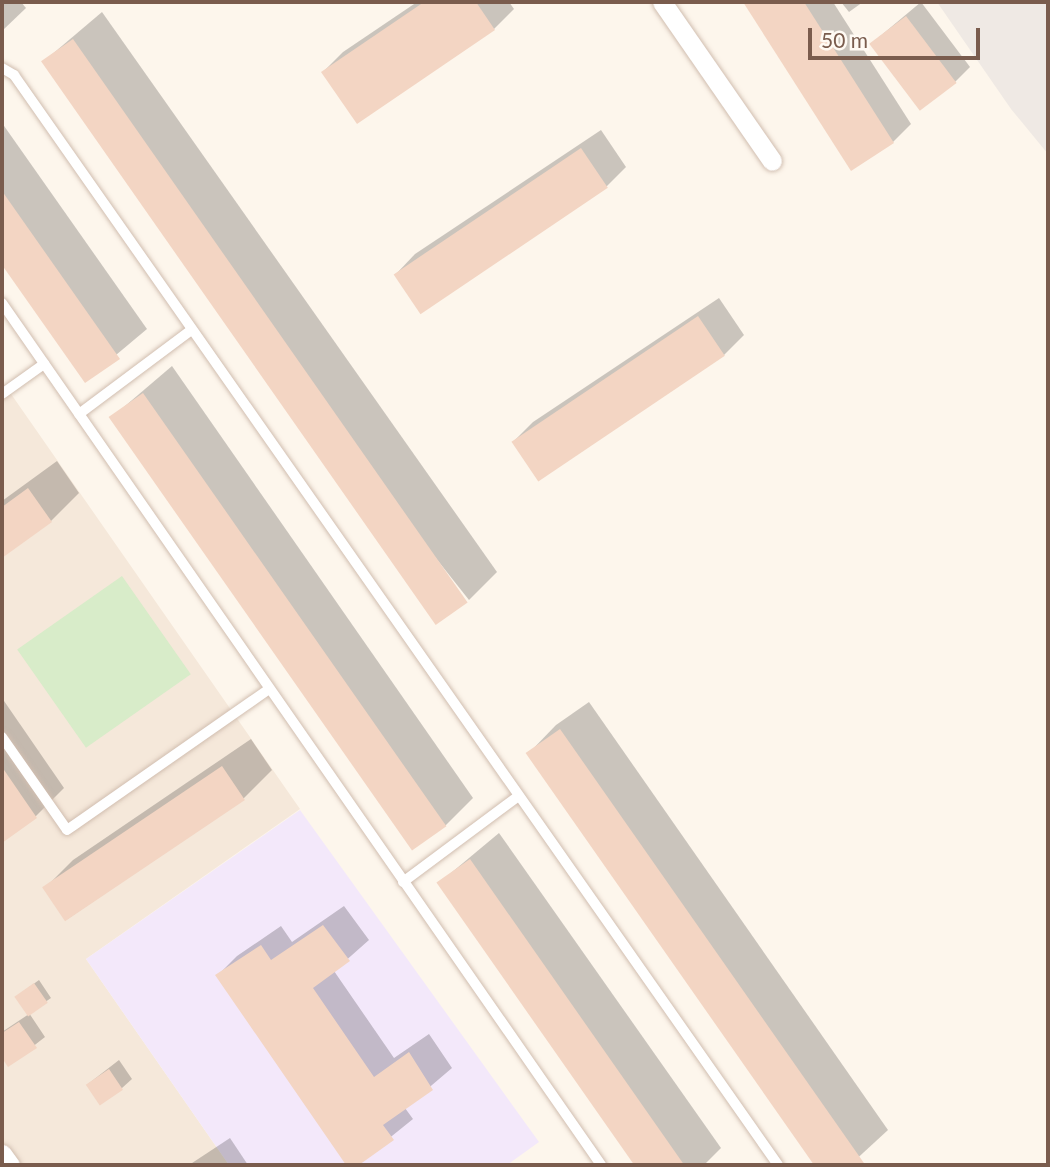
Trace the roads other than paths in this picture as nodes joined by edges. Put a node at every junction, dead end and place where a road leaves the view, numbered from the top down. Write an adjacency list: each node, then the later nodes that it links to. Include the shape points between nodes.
1 (662, 2): 3 (street)
2 (2, 68): 5 (lane, via 14,75)
3 (772, 161)
4 (2, 303): 6 (lane)
5 (190, 331): 8 (lane); 11 (lane)
6 (44, 364): 7 (lane); 8 (lane)
7 (2, 394)
8 (79, 414): 9 (lane)
9 (269, 689): 10 (lane, via 67,830); 12 (lane)
10 (2, 737)
11 (517, 797): 12 (lane); 16 (lane)
12 (403, 882): 15 (lane)
13 (2, 1154): 14 (street)
14 (10, 1165)
15 (601, 1165)
16 (778, 1165)

